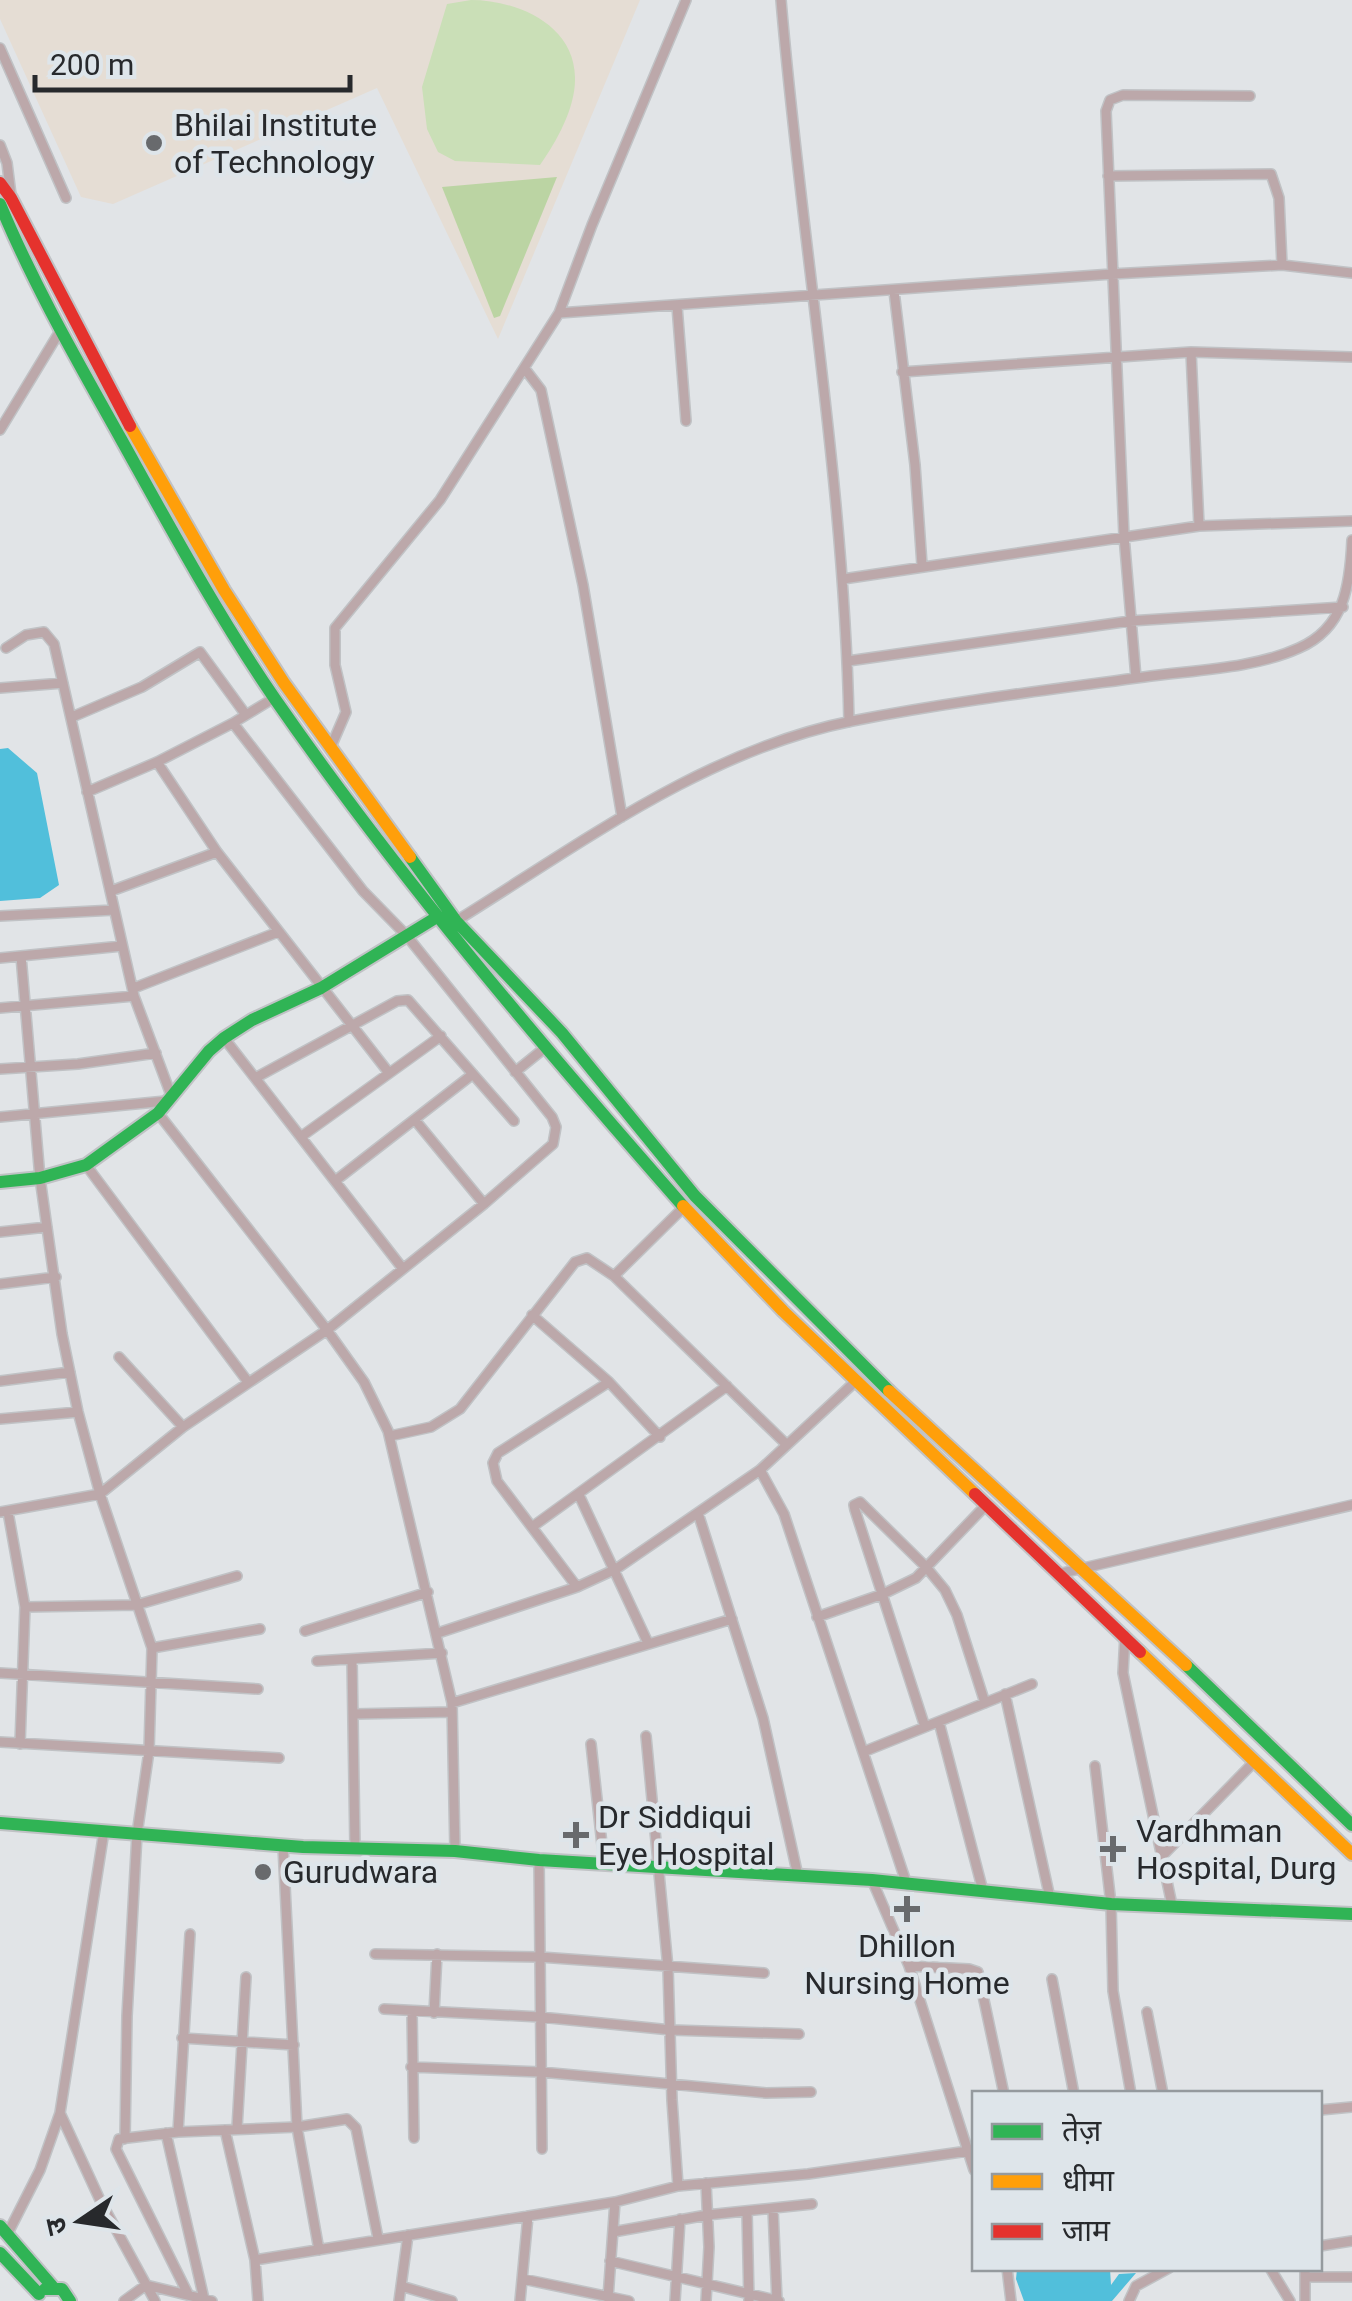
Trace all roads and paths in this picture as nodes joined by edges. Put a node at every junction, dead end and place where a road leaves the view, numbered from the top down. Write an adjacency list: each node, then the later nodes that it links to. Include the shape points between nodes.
1 (686, 0): 17 (street)
2 (780, 0): 15 (street)
3 (0, 48): 8 (street)
4 (1250, 96): 6 (street, via 1116,96 1106,110)
5 (0, 146): 9 (street, via 7,163)
6 (1108, 176): 11 (street, via 1271,174 1279,198); 13 (street)
7 (0, 182): 9 (main road)
8 (66, 198)
9 (6, 201): 10 (main road); 44 (main road, via 224,590)
10 (6, 234): 18 (main road)
11 (1282, 265): 12 (street); 13 (street)
12 (1352, 273)
13 (1112, 274): 14 (street); 20 (street)
14 (894, 291): 15 (street); 23 (street)
15 (815, 297): 16 (street); 31 (street)
16 (677, 306): 17 (street); 24 (street)
17 (559, 314): 22 (street)
18 (60, 330): 25 (street); 39 (main road, via 215,608)
19 (1191, 352): 20 (street); 21 (street); 27 (street)
20 (1118, 357): 23 (street); 28 (street)
21 (1352, 357)
22 (525, 369): 44 (street, via 440,500 335,628 346,712); 47 (street, via 544,404)
23 (902, 372): 30 (street)
24 (686, 421)
25 (0, 430)
26 (1352, 521): 27 (street)
27 (1199, 526): 28 (street)
28 (1124, 536): 30 (street); 33 (street)
29 (1352, 540): 32 (street)
30 (922, 565): 31 (street)
31 (843, 579): 35 (street)
32 (1343, 607): 33 (street); 36 (street, via 1301,648)
33 (1130, 621): 35 (street); 36 (street)
34 (6, 648): 37 (street, via 26,634 44,632 54,644)
35 (848, 660): 43 (street)
36 (1136, 678): 43 (street)
37 (63, 683): 38 (street); 41 (street)
38 (0, 688)
39 (274, 698): 40 (street); 52 (main road)
40 (246, 714): 41 (street, via 200,652); 42 (street)
41 (72, 716): 46 (street)
42 (233, 722): 45 (street); 55 (street, via 363,890)
43 (849, 722): 47 (street, via 757,749)
44 (330, 749): 53 (main road)
45 (157, 762): 46 (street); 48 (street)
46 (87, 792): 49 (street)
47 (622, 818): 53 (street)
48 (217, 852): 49 (street); 54 (street)
49 (111, 891): 50 (street)
50 (114, 910): 51 (street); 56 (street)
51 (0, 916)
52 (437, 917): 53 (main road); 55 (main road); 66 (main road)
53 (456, 921): 116 (main road, via 562,1033 708,1209 864,1368)
54 (278, 932): 59 (street); 60 (street)
55 (407, 936): 59 (main road); 70 (street)
56 (122, 946): 57 (street); 60 (street)
57 (21, 956): 58 (street); 61 (street)
58 (0, 958)
59 (321, 988): 63 (street); 65 (main road)
60 (134, 992): 61 (street); 67 (street)
61 (25, 1006): 62 (street); 68 (street)
62 (0, 1008)
63 (352, 1027): 64 (street, via 408,1000); 71 (street); 73 (street)
64 (441, 1036): 71 (street); 72 (street)
65 (224, 1038): 73 (street); 74 (main road)
66 (546, 1047): 70 (street); 85 (main road)
67 (156, 1053): 68 (street); 74 (street)
68 (30, 1067): 69 (street); 75 (street)
69 (0, 1069)
70 (518, 1069): 84 (street, via 552,1117 556,1136)
71 (389, 1074): 79 (street)
72 (474, 1074): 77 (street); 78 (street)
73 (258, 1077): 79 (street)
74 (165, 1103): 75 (street); 80 (main road); 93 (street)
75 (35, 1116): 76 (street); 81 (street)
76 (0, 1117)
77 (415, 1120): 82 (street); 84 (street)
78 (514, 1120)
79 (302, 1136): 82 (street)
80 (86, 1165): 81 (main road); 98 (street)
81 (40, 1178): 83 (main road); 86 (street)
82 (335, 1181): 88 (street)
83 (0, 1182)
84 (484, 1204): 88 (street)
85 (684, 1207): 89 (street); 96 (main road)
86 (47, 1227): 87 (street); 90 (street)
87 (0, 1232)
88 (402, 1269): 93 (street)
89 (614, 1276): 92 (street, via 580,1258); 100 (street)
90 (56, 1277): 91 (street); 95 (street)
91 (0, 1284)
92 (532, 1315): 99 (street); 104 (street, via 460,1409 431,1427)
93 (326, 1330): 98 (street); 104 (street, via 364,1382)
94 (119, 1357): 103 (street)
95 (70, 1372): 97 (street); 101 (street)
96 (857, 1380): 106 (street); 110 (main road)
97 (0, 1381)
98 (248, 1382): 103 (street)
99 (609, 1382): 105 (street); 114 (street, via 494,1458 497,1482)
100 (726, 1386): 105 (street); 106 (street)
101 (78, 1412): 102 (street); 108 (street)
102 (0, 1419)
103 (183, 1428): 108 (street)
104 (389, 1434): 121 (street)
105 (660, 1437): 109 (street)
106 (787, 1445): 107 (street)
107 (760, 1470): 113 (street); 125 (street, via 784,1514)
108 (100, 1494): 112 (street); 123 (street)
109 (579, 1495): 114 (street); 117 (street)
110 (986, 1504): 115 (street); 118 (main road)
111 (1352, 1505): 116 (street)
112 (4, 1512): 124 (street)
113 (698, 1513): 117 (street); 126 (street)
114 (532, 1526): 120 (street)
115 (926, 1567): 122 (street); 122 (street, via 864,1503 856,1503); 142 (street, via 957,1615)
116 (1082, 1567): 118 (street); 157 (main road)
117 (616, 1569): 120 (street); 131 (street)
118 (1057, 1574): 130 (main road)
119 (237, 1576): 123 (street)
120 (577, 1587): 129 (street)
121 (428, 1592): 128 (street); 129 (street)
122 (882, 1594): 125 (street); 146 (street)
123 (136, 1605): 124 (street); 132 (street)
124 (25, 1607): 137 (street)
125 (817, 1616): 152 (street)
126 (732, 1618): 131 (street); 168 (street, via 763,1718)
127 (260, 1630): 132 (street)
128 (306, 1632)
129 (438, 1633): 133 (street)
130 (1124, 1635): 154 (main road); 164 (street, via 1123,1673)
131 (648, 1643): 143 (street)
132 (152, 1648): 138 (street)
133 (442, 1653): 134 (street); 143 (street)
134 (352, 1659): 135 (street); 144 (street)
135 (318, 1660)
136 (0, 1673): 137 (street)
137 (25, 1674): 138 (street); 149 (street)
138 (153, 1684): 140 (street); 151 (street)
139 (1032, 1684): 141 (street)
140 (258, 1689)
141 (1005, 1694): 142 (street); 172 (street)
142 (985, 1703): 145 (street)
143 (452, 1708): 144 (street); 162 (street)
144 (354, 1714): 161 (street)
145 (939, 1722): 146 (street); 171 (street)
146 (925, 1727): 152 (street)
147 (646, 1736): 167 (street)
148 (0, 1742): 149 (street)
149 (20, 1744): 151 (street)
150 (591, 1744): 166 (street)
151 (150, 1751): 153 (street); 159 (street)
152 (863, 1752): 170 (street)
153 (279, 1758)
154 (1255, 1760): 163 (main road); 164 (street)
155 (1095, 1766): 173 (street)
156 (0, 1823): 158 (main road)
157 (1352, 1825)
158 (104, 1831): 159 (main road); 205 (street)
159 (138, 1834): 160 (main road); 210 (street)
160 (283, 1846): 161 (main road); 194 (street)
161 (355, 1848): 162 (main road)
162 (455, 1851): 165 (main road)
163 (1352, 1854)
164 (1162, 1856): 174 (street)
165 (539, 1860): 166 (main road); 179 (street)
166 (604, 1864): 167 (main road)
167 (660, 1867): 168 (main road); 181 (street)
168 (798, 1876): 169 (main road)
169 (872, 1880): 170 (main road); 180 (street)
170 (907, 1885): 171 (main road)
171 (983, 1891): 172 (main road)
172 (1050, 1898): 173 (main road)
173 (1111, 1904): 174 (main road); 200 (street, via 1113,1991)
174 (1172, 1906): 175 (main road)
175 (1352, 1914)
176 (190, 1934): 192 (street)
177 (375, 1954): 178 (street)
178 (437, 1954): 179 (street); 188 (street)
179 (540, 1956): 181 (street); 189 (street)
180 (909, 1966): 198 (street, via 978,1972); 212 (street)
181 (668, 1968): 182 (street); 190 (street)
182 (764, 1973)
183 (246, 1977): 193 (street)
184 (1052, 1979): 199 (street)
185 (384, 2009): 186 (street)
186 (412, 2012): 188 (street); 195 (street)
187 (1147, 2012): 201 (street)
188 (434, 2013): 189 (street)
189 (540, 2017): 190 (street); 196 (street)
190 (672, 2030): 191 (street); 197 (street)
191 (799, 2034)
192 (182, 2038): 193 (street); 208 (street)
193 (241, 2042): 194 (street); 207 (street)
194 (294, 2045): 206 (street)
195 (411, 2066): 196 (street); 209 (street)
196 (541, 2072): 197 (street); 211 (street)
197 (672, 2083): 202 (street); 215 (street)
198 (1003, 2091)
199 (1073, 2091)
200 (1130, 2091)
201 (1162, 2091)
202 (811, 2092)
203 (1352, 2107): 204 (street)
204 (1322, 2110)
205 (60, 2114): 223 (street, via 40,2170); 241 (street)
206 (297, 2127): 207 (street); 226 (street, via 339,2118 352,2122); 229 (street)
207 (231, 2129): 208 (street); 231 (street)
208 (172, 2133): 210 (street); 248 (street)
209 (414, 2138)
210 (124, 2139): 244 (street, via 116,2149)
211 (542, 2149)
212 (968, 2151): 213 (street); 214 (street)
213 (972, 2164)
214 (706, 2183): 215 (street); 220 (street)
215 (678, 2186): 216 (street)
216 (615, 2202): 221 (street); 224 (street)
217 (812, 2204): 218 (street)
218 (772, 2209): 219 (street); 259 (street)
219 (747, 2212): 220 (street); 247 (street)
220 (707, 2214): 222 (street); 240 (street)
221 (528, 2216): 225 (street); 239 (street)
222 (680, 2219): 224 (street); 237 (street)
223 (4, 2230): 242 (main road)
224 (612, 2232): 232 (street)
225 (408, 2235): 226 (street); 243 (street)
226 (378, 2238): 229 (street)
227 (1352, 2242): 228 (street)
228 (1322, 2246)
229 (319, 2250): 231 (street)
230 (0, 2254): 245 (main road)
231 (255, 2260): 252 (street)
232 (610, 2260): 237 (street); 246 (street)
233 (1007, 2271): 260 (street)
234 (1164, 2271): 261 (street, via 1136,2286)
235 (1272, 2271): 262 (street)
236 (1305, 2273): 238 (street); 263 (street)
237 (676, 2277): 240 (street); 257 (street)
238 (1352, 2277)
239 (523, 2279): 246 (street); 255 (street)
240 (707, 2283): 247 (street); 258 (street)
241 (146, 2285): 244 (street); 250 (street); 251 (street)
242 (52, 2286): 245 (main road); 249 (main road)
243 (401, 2286): 253 (street); 254 (street)
244 (188, 2294): 248 (street)
245 (38, 2298)
246 (608, 2298): 256 (street)
247 (749, 2298): 259 (street)
248 (208, 2300)
249 (70, 2301)
250 (124, 2301)
251 (155, 2301)
252 (258, 2301)
253 (398, 2301)
254 (452, 2301)
255 (520, 2301)
256 (628, 2301)
257 (675, 2301)
258 (706, 2301)
259 (778, 2301)
260 (1011, 2301)
261 (1129, 2301)
262 (1290, 2301)
263 (1305, 2301)

